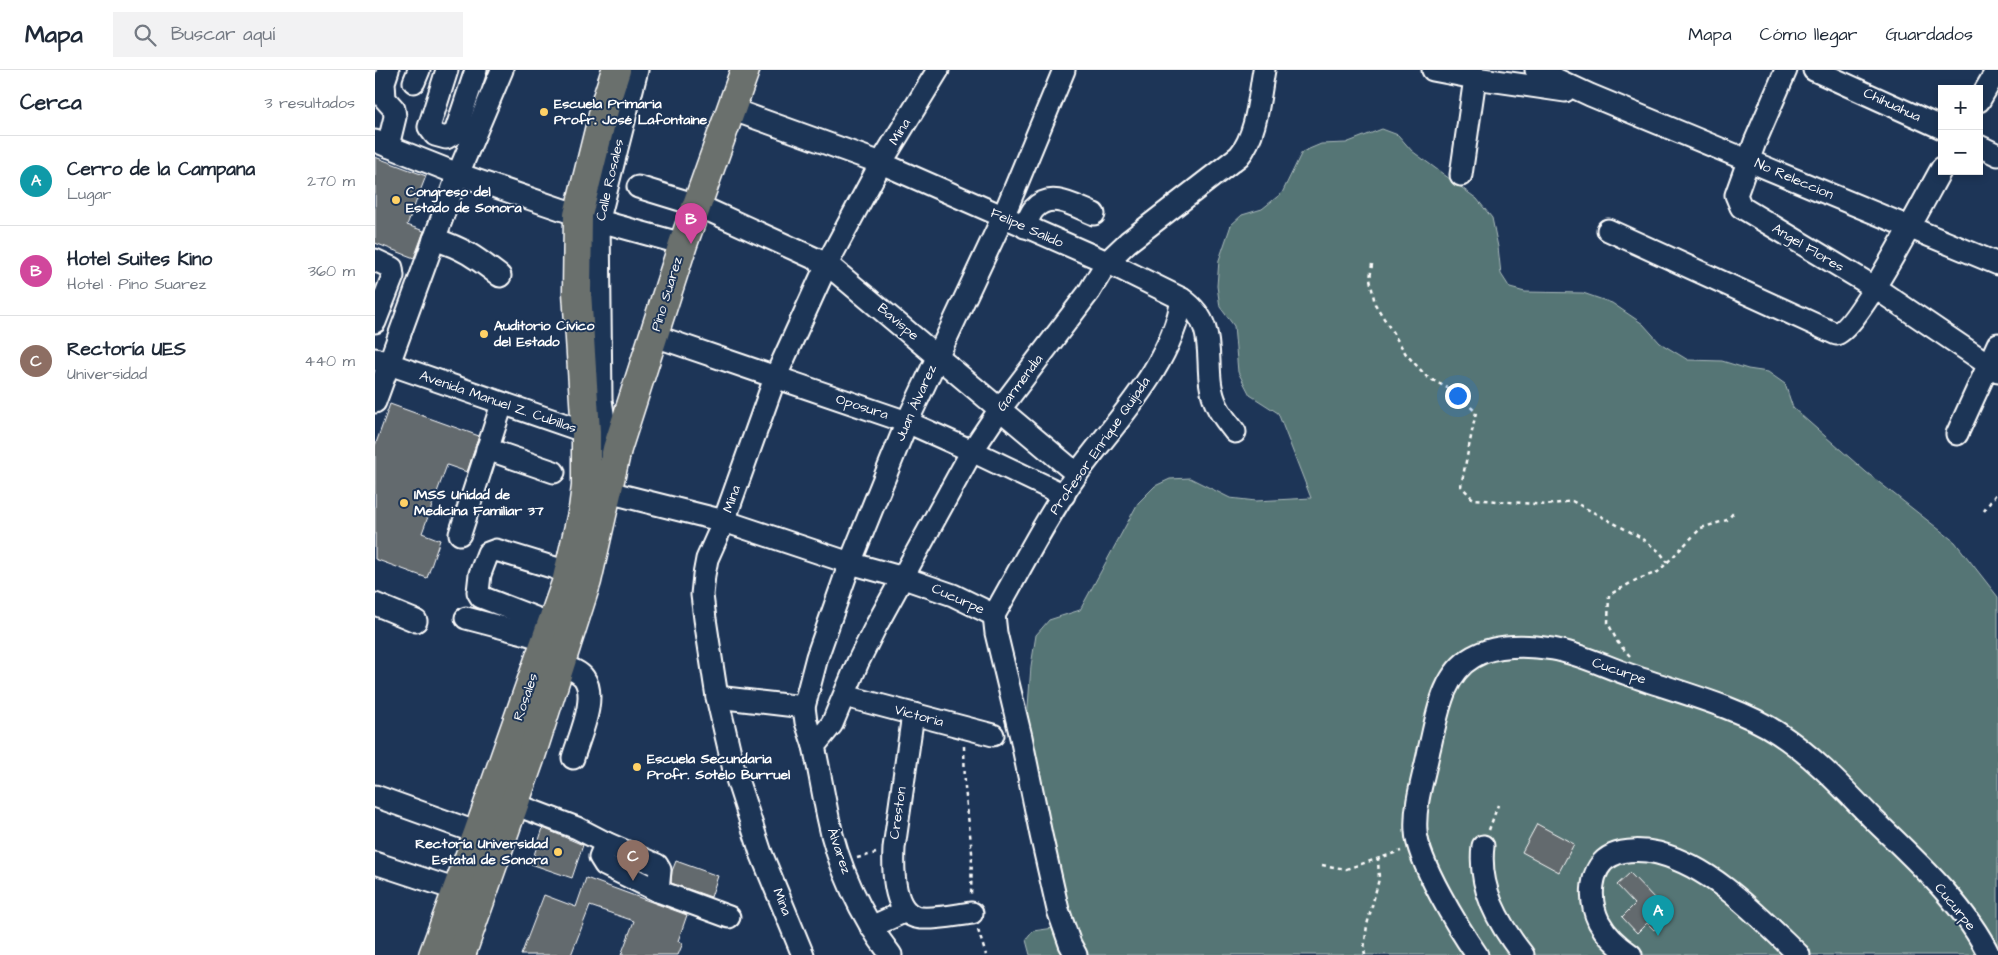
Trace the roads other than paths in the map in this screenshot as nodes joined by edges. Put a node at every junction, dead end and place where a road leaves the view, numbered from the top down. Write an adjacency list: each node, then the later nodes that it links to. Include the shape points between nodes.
1 (388, 70): 22 (street, via 384,82 385,99 394,109 395,117)
2 (447, 70): 21 (street, via 429,127)
3 (476, 70): 21 (street, via 455,133 447,138)
4 (502, 70): 28 (street)
5 (616, 70): 34 (main road, Calle Rosales, via 607,98)
6 (637, 70): 34 (street, Calle Rosales)
7 (745, 70): 19 (main road, Pino Suarez)
8 (938, 70): 27 (street, Mina)
9 (1064, 70): 35 (street, Juan Álvarez)
10 (1265, 70): 42 (street, Garmendia, via 1253,130 1245,149)
11 (1433, 70): 16 (street)
12 (1536, 70): 18 (street)
13 (1786, 70): 25 (street, Angel Flores)
14 (1814, 70): 20 (street, Chihuahua)
15 (1997, 70): 17 (street)
16 (1475, 78): 18 (street); 30 (street)
17 (1983, 94)
18 (1590, 95): 25 (street, No Releccion)
19 (731, 109): 27 (street, Felipe Salido); 32 (main road, Pino Suarez)
20 (1938, 126)
21 (435, 135): 26 (street)
22 (382, 143): 26 (street)
23 (1983, 148): 24 (street)
24 (1998, 155)
25 (1748, 160): 37 (street, No Releccion); 46 (street, Angel Flores, via 1736,195 1741,207)
26 (425, 161): 28 (street)
27 (881, 163): 35 (street, Felipe Salido); 43 (street, Mina)
28 (457, 174): 34 (street); 39 (street)
29 (1938, 175): 37 (street)
30 (1461, 176)
31 (638, 187): 32 (street, Bavispe)
32 (697, 205): 40 (main road, Pino Suarez); 43 (street, Bavispe)
33 (1094, 214): 36 (street, via 1055,199 1046,200 1034,209)
34 (589, 217): 40 (street); 60 (main road, Calle Rosales, via 577,292)
35 (1003, 217): 36 (street, Felipe Salido); 51 (street, Juan Álvarez)
36 (1025, 227): 42 (street, Felipe Salido)
37 (1910, 228): 44 (street, No Releccion); 46 (street)
38 (1608, 230): 46 (street, via 1836,334 1849,324)
39 (434, 239): 45 (street, via 459,246); 52 (street)
40 (683, 244): 49 (main road, Pino Suarez)
41 (375, 260): 48 (street, via 392,268 393,276)
42 (1107, 262): 47 (street, Felipe Salido); 57 (street, Garmendia, via 1089,292)
43 (827, 264): 51 (street, Bavispe); 54 (street, Mina)
44 (1998, 264)
45 (500, 276)
46 (1874, 287): 53 (street, Angel Flores)
47 (1182, 299): 59 (street, Felipe Salido, via 1201,317 1217,406); 65 (street, Profesor Enrique Quijada, via 1175,330 1156,365)
48 (375, 322)
49 (655, 336): 54 (street, Oposura); 60 (main road, Pino Suarez)
50 (1998, 344): 53 (street)
51 (938, 356): 57 (street, Bavispe); 58 (street, Juan Álvarez)
52 (382, 362): 55 (street); 56 (street, Avenida Manuel Z. Cubillas)
53 (1993, 368): 61 (street)
54 (775, 378): 58 (street, Oposura); 68 (street, Mina)
55 (375, 402)
56 (502, 404): 60 (street, Avenida Manuel Z. Cubillas); 62 (street)
57 (1000, 409): 63 (street, Garmendia); 65 (street, Bavispe)
58 (907, 422): 63 (street, Oposura); 70 (street, Juan Álvarez)
59 (1235, 432)
60 (605, 433): 66 (main road, Pino Suarez); 66 (main road, Rosales)
61 (1957, 434)
62 (487, 449): 64 (street); 69 (street)
63 (973, 450): 67 (street, Oposura); 72 (street, Garmendia)
64 (554, 472)
65 (1077, 474): 67 (street, Profesor Enrique Quijada)
66 (602, 483): 68 (street, Cucurpe); 71 (main road, Rosales, via 583,509); 78 (main road, Rosales, via 587,581)
67 (1064, 494): 74 (street, Profesor Enrique Quijada)
68 (724, 521): 70 (street, Cucurpe); 80 (street, Mina, via 707,559 702,595)
69 (460, 534)
70 (850, 563): 72 (street, Cucurpe); 81 (street, Juan Álvarez, via 817,656)
71 (568, 572): 77 (main road, Rosales); 77 (street, via 496,550 488,553 480,574 478,592 481,597)
72 (904, 578): 74 (street, Cucurpe, via 953,595); 79 (street, Garmendia, via 865,647)
73 (375, 604): 76 (street)
74 (994, 615): 100 (street, Cucurpe, via 1052,884)
75 (466, 618): 77 (street, via 527,634)
76 (416, 621)
77 (548, 632): 88 (main road, Rosales)
78 (560, 665): 85 (street, via 579,673 584,678 588,693 588,711); 87 (main road, Rosales)
79 (845, 696): 82 (street, Victoria); 84 (street, Garmendia, via 832,724)
80 (717, 697): 81 (street); 98 (street, Mina, via 734,770 761,853)
81 (804, 707): 84 (street, Juan Álvarez, via 806,722)
82 (913, 714): 83 (street, Victoria); 92 (street, Creston, via 894,848 896,888)
83 (993, 735)
84 (817, 742): 95 (street, Álvarez, via 828,817 851,888)
85 (573, 758)
86 (375, 796): 88 (street)
87 (514, 804): 94 (street, via 577,828 605,843 600,857 602,862 658,891); 97 (main road, Rosales)
88 (478, 834): 91 (main road, Rosales)
89 (1483, 846): 102 (street, via 1481,863 1489,899)
90 (375, 863): 91 (street)
91 (457, 890): 96 (main road, Rosales)
92 (906, 911): 93 (street, via 920,918); 95 (street)
93 (972, 913)
94 (729, 917)
95 (871, 927): 99 (street, Álvarez)
96 (433, 955)
97 (461, 955)
98 (803, 955)
99 (891, 955)
100 (1076, 955)
101 (1477, 955): 105 (street, Cucurpe, via 1421,855 1415,832 1417,807 1447,686 1458,669 1472,657 1488,650 1510,647 1555,649 1754,720 1777,732 1820,766 1914,859 1961,911)
102 (1523, 955)
103 (1631, 955): 104 (street, via 1609,936 1600,923 1594,910 1592,883 1602,863 1613,855 1631,851 1657,853 1701,871 1743,903)
104 (1799, 955)
105 (1989, 955)

